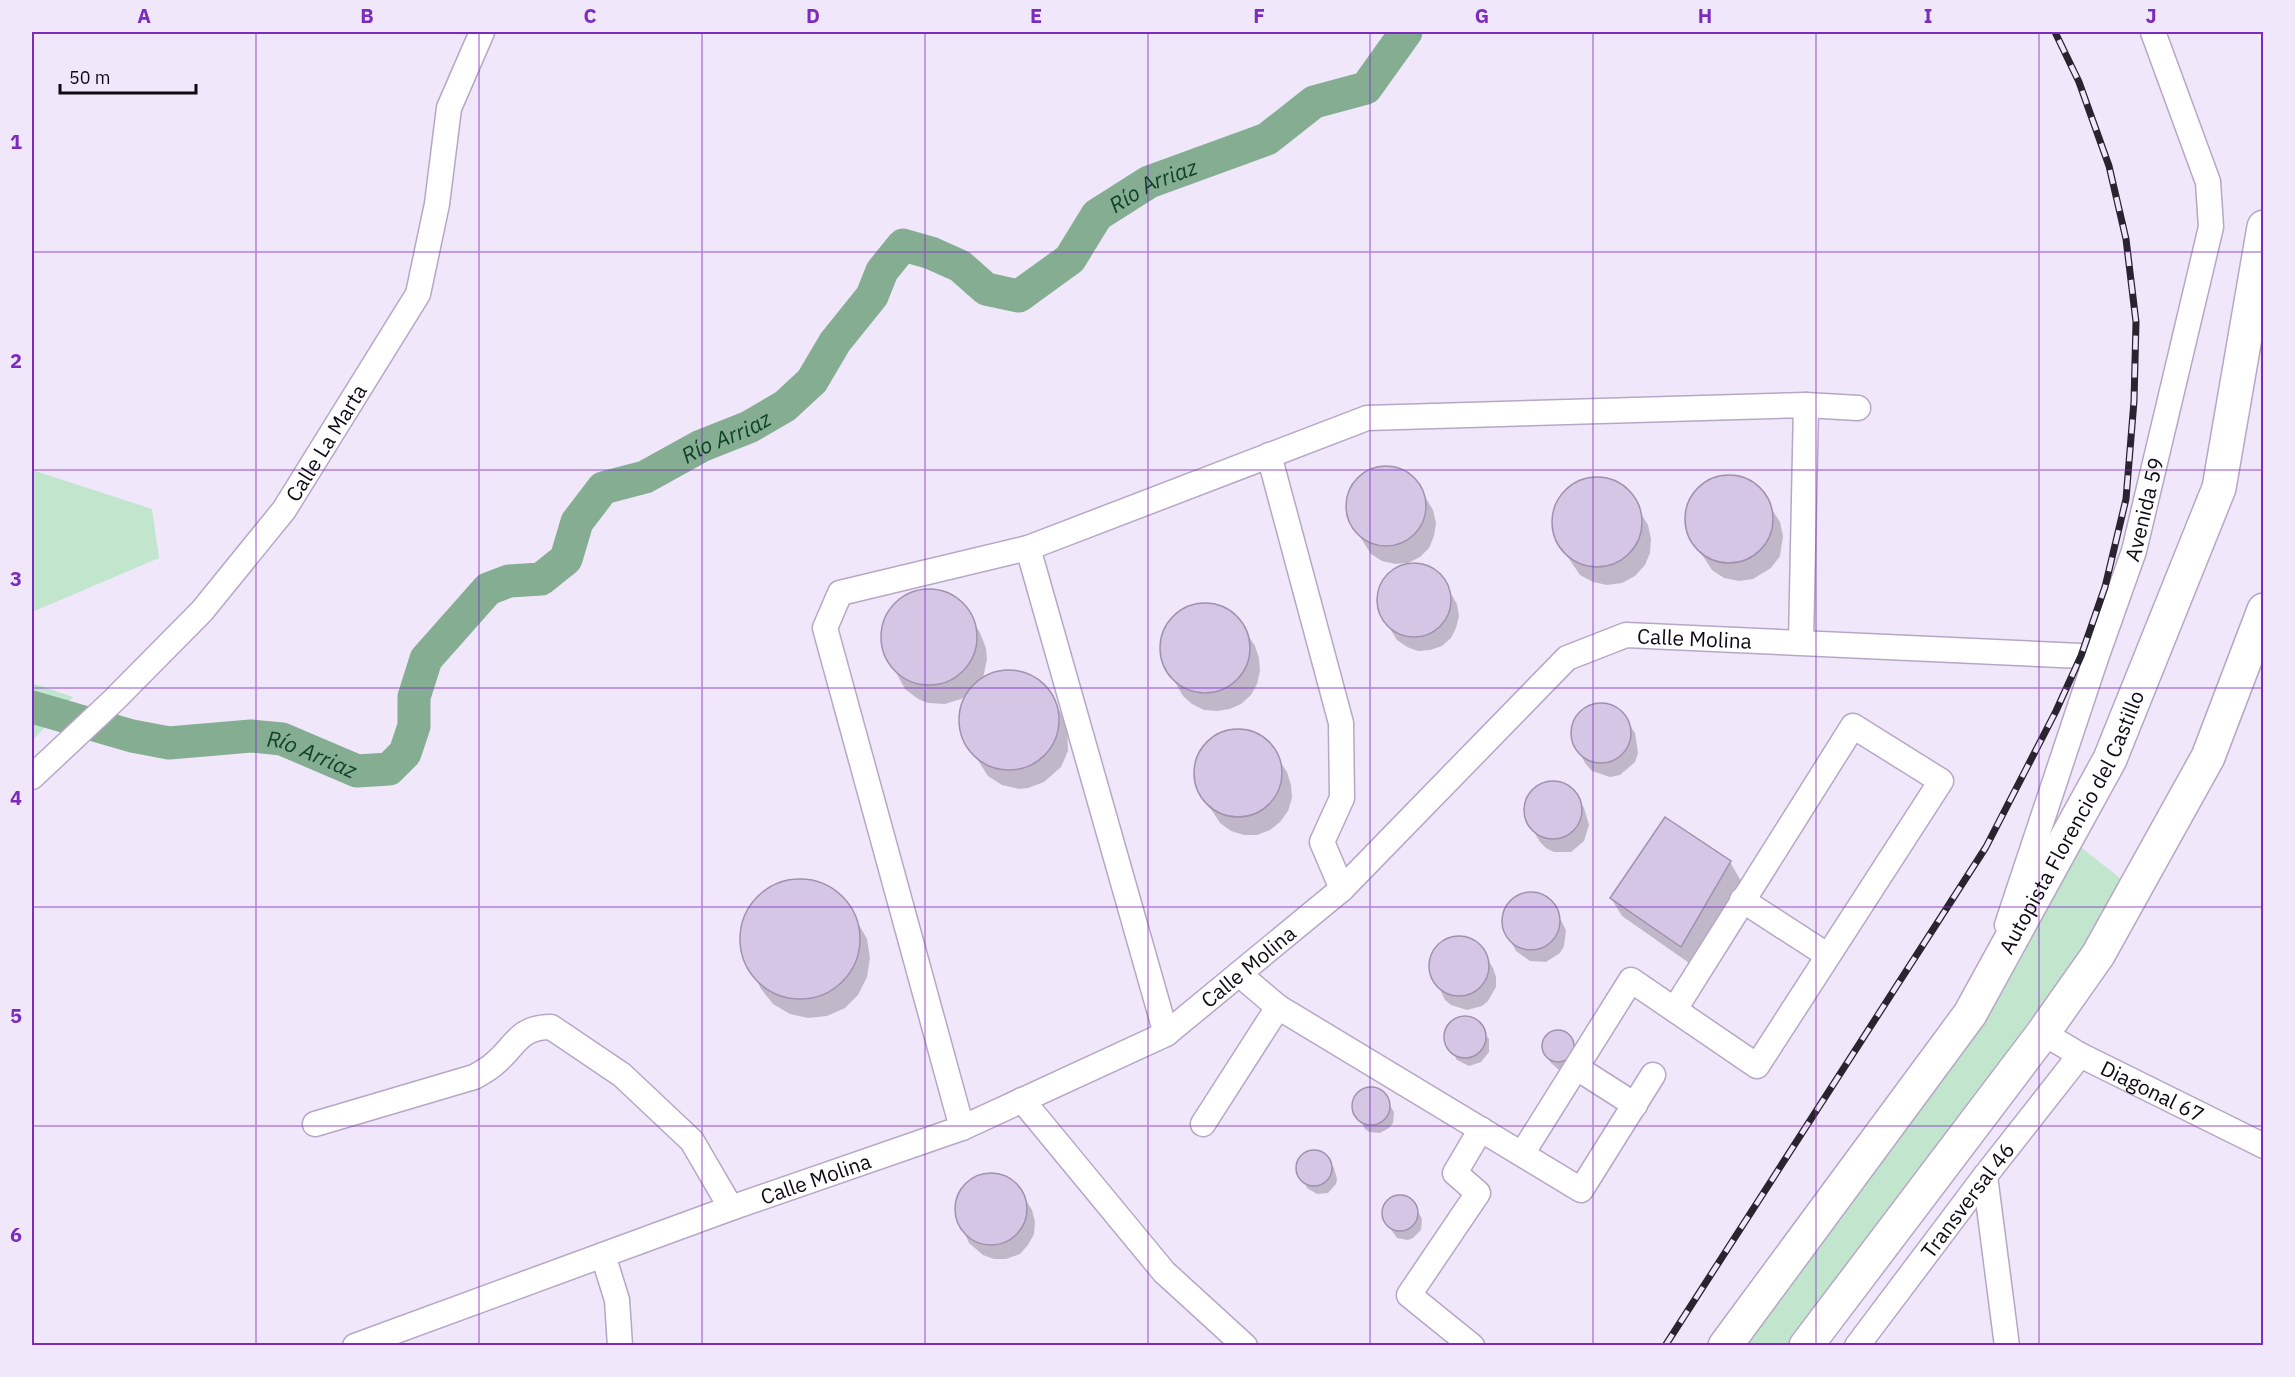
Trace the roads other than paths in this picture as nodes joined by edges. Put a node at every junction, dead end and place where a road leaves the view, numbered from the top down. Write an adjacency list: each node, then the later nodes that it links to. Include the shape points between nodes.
1 (482, 32): 11 (street, Calle La Marta, via 449,108 437,204 418,294 284,510 202,611)
2 (2152, 32): 10 (street, Avenida 59, via 2208,182 2211,227 2133,551)
3 (2264, 227): 16 (highway, Autopista Florencio del Castillo, via 2219,488 2110,759)
4 (1806, 405): 5 (street); 6 (street, via 1367,418); 9 (street)
5 (1858, 408)
6 (1269, 455): 7 (street); 12 (street, via 1341,723 1342,798 1322,842)
7 (1028, 548): 20 (street); 28 (street, via 840,593 825,628)
8 (2264, 610): 19 (highway, via 2208,757 2098,955)
9 (1801, 642): 10 (street, Calle Molina, via 2081,656); 12 (street, Calle Molina, via 1626,635 1567,658)
10 (2095, 661): 16 (street, Avenida 59)
11 (32, 777)
12 (1342, 889): 15 (street, Calle Molina)
13 (1742, 900): 14 (street); 14 (street, via 1852,726 1941,781); 18 (street)
14 (1827, 955): 18 (street, via 1757,1066)
15 (1239, 974): 17 (street); 20 (street, Calle Molina)
16 (1988, 981): 39 (highway, Autopista Florencio del Castillo, via 1970,1014)
17 (1278, 1007): 27 (street); 29 (street)
18 (1675, 1009): 22 (street, via 1632,980)
19 (2043, 1033): 21 (street, Diagonal 67); 40 (highway)
20 (1166, 1034): 24 (street, Calle Molina)
21 (2080, 1055): 30 (street, Diagonal 67); 32 (street, Transversal 46)
22 (1577, 1068): 25 (street); 31 (street)
23 (1653, 1075): 25 (street)
24 (1022, 1100): 28 (street, Calle Molina); 37 (street, via 1164,1272)
25 (1635, 1105): 31 (street, via 1581,1190)
26 (315, 1124): 33 (street, via 474,1077 494,1065 523,1034 537,1027 551,1027 622,1075 692,1142)
27 (1203, 1124)
28 (962, 1128): 33 (street, Calle Molina)
29 (1481, 1129): 31 (street); 38 (street, via 1455,1173 1478,1193 1409,1295)
30 (2264, 1146)
31 (1522, 1154)
32 (1985, 1176): 41 (street, Transversal 46); 42 (street)
33 (731, 1208): 34 (street, Calle Molina)
34 (603, 1255): 35 (street, Calle Molina); 36 (street, via 617,1300)
35 (355, 1346)
36 (620, 1346)
37 (1245, 1346)
38 (1472, 1346)
39 (1725, 1346)
40 (1806, 1346)
41 (1857, 1346)
42 (2007, 1346)

